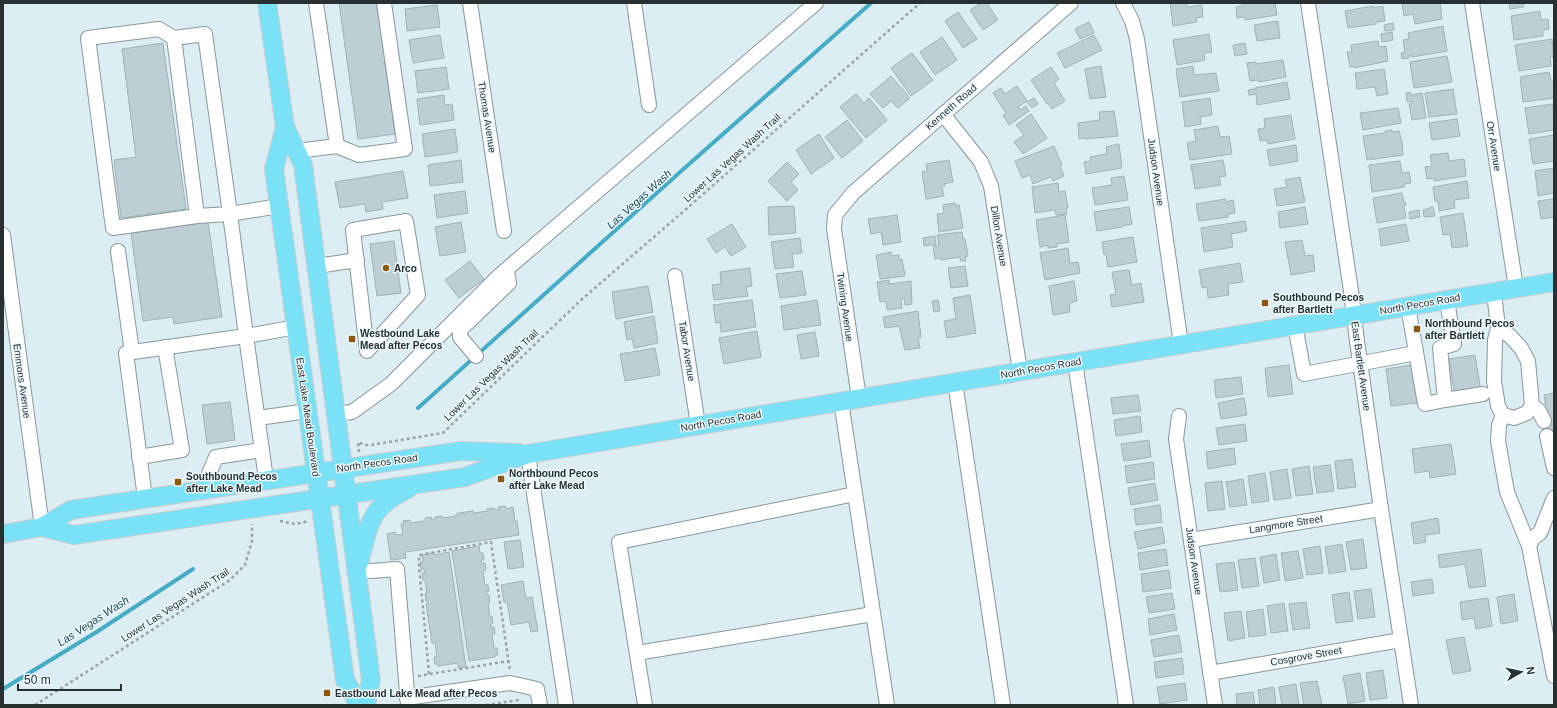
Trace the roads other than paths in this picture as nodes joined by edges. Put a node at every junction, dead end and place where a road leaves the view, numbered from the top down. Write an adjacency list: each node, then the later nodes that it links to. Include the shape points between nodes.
1 (267, 3): 14 (main road, East Lake Mead Boulevard)
2 (316, 3): 15 (street)
3 (384, 3): 15 (street, via 405,149 359,155)
4 (470, 3): 21 (street, Thomas Avenue)
5 (634, 3): 12 (street)
6 (816, 3): 26 (street)
7 (1071, 3): 13 (street, Kenneth Road)
8 (1123, 3): 38 (street, Judson Avenue, via 1137,39)
9 (1308, 3): 33 (street, East Bartlett Avenue)
10 (1472, 3): 29 (street, Orr Avenue)
11 (174, 38): 18 (street, via 205,34); 20 (street); 20 (street, via 159,29 88,38 113,228)
12 (649, 105)
13 (943, 114): 19 (street, Kenneth Road, via 853,193); 45 (street, Dillon Avenue, via 981,162 991,186)
14 (285, 126): 16 (main road, East Lake Mead Boulevard); 17 (main road, East Lake Mead Boulevard, via 274,169)
15 (337, 146): 16 (street)
16 (297, 151): 25 (main road, East Lake Mead Boulevard, via 303,165)
17 (279, 206): 18 (street); 35 (main road, East Lake Mead Boulevard)
18 (230, 214): 20 (street); 37 (street)
19 (835, 215): 48 (street, Twining Avenue, via 834,229)
20 (197, 216)
21 (504, 232)
22 (3, 234): 75 (street, Emmons Avenue)
23 (118, 250): 40 (street)
24 (357, 260): 24 (street, via 363,313 367,351 418,295 406,221 353,230); 25 (street)
25 (316, 266): 53 (main road, East Lake Mead Boulevard)
26 (500, 275): 42 (street, via 508,276 509,283 460,330 460,337); 53 (street, via 391,384 352,412)
27 (675, 276): 58 (street, Tabor Avenue)
28 (1554, 282): 29 (main road, North Pecos Road)
29 (1516, 288): 30 (main road, North Pecos Road)
30 (1494, 292): 31 (main road, North Pecos Road); 36 (street)
31 (1447, 300): 32 (main road, North Pecos Road); 49 (street, via 1454,344 1440,348)
32 (1408, 306): 33 (main road, North Pecos Road); 41 (street)
33 (1354, 315): 34 (main road, North Pecos Road); 44 (street, East Bartlett Avenue)
34 (1295, 325): 38 (main road, North Pecos Road); 44 (street, via 1304,374)
35 (296, 327): 37 (street); 52 (main road, East Lake Mead Boulevard)
36 (1498, 328): 51 (street, via 1521,348 1528,361); 54 (street, via 1495,340 1494,381 1498,406)
37 (246, 336): 39 (street); 56 (street)
38 (1181, 344): 43 (main road, North Pecos Road)
39 (165, 347): 40 (street); 62 (street, via 182,450)
40 (132, 352): 62 (street, via 126,353)
41 (1416, 353): 44 (street); 49 (street, via 1425,404)
42 (476, 356)
43 (1075, 362): 45 (main road, North Pecos Road); 93 (street)
44 (1360, 364): 74 (street, East Bartlett Avenue)
45 (1020, 371): 46 (main road, North Pecos Road)
46 (955, 382): 48 (main road, North Pecos Road); 92 (street)
47 (1483, 394): 49 (street)
48 (859, 398): 50 (main road, North Pecos Road)
49 (1445, 400)
50 (841, 401): 58 (main road, North Pecos Road); 70 (street)
51 (1532, 405): 54 (street, via 1527,413 1514,418); 57 (street)
52 (308, 411): 56 (street); 65 (main road, East Lake Mead Boulevard)
53 (336, 414): 63 (main road, East Lake Mead Boulevard)
54 (1503, 415): 78 (street, via 1499,425 1498,441 1507,492)
55 (1179, 416): 77 (street, Judson Avenue, via 1176,439)
56 (258, 418): 60 (street)
57 (1544, 421)
58 (698, 425): 61 (main road, North Pecos Road)
59 (1547, 436): 64 (street)
60 (262, 450): 66 (street); 68 (street, via 216,457 208,474)
61 (528, 454): 63 (main road, North Pecos Road, via 461,451); 67 (main road, North Pecos Road, via 465,477); 89 (street)
62 (140, 457): 71 (street)
63 (343, 468): 65 (main road, North Pecos Road); 69 (main road, East Lake Mead Boulevard)
64 (1554, 468)
65 (316, 472): 66 (main road, North Pecos Road); 72 (main road, East Lake Mead Boulevard)
66 (266, 479): 68 (main road, North Pecos Road)
67 (419, 484): 69 (main road, North Pecos Road); 79 (main road, via 388,500 375,513)
68 (210, 488): 71 (main road, North Pecos Road)
69 (347, 494): 72 (main road, North Pecos Road); 79 (main road, East Lake Mead Boulevard)
70 (855, 494): 80 (street); 82 (street, via 619,542)
71 (145, 498): 75 (main road, North Pecos Road, via 71,510)
72 (320, 498): 75 (main road, North Pecos Road, via 74,535); 86 (main road, East Lake Mead Boulevard, via 345,680)
73 (1554, 498): 78 (street, via 1540,533 1533,538)
74 (1381, 508): 77 (street, Langmore Street); 81 (street, East Bartlett Avenue)
75 (42, 527): 76 (main road, North Pecos Road)
76 (3, 534)
77 (1191, 540): 83 (street, Judson Avenue)
78 (1529, 546): 84 (street)
79 (357, 572): 85 (street, via 397,569); 87 (main road, East Lake Mead Boulevard, via 371,680)
80 (873, 614): 82 (street); 91 (street)
81 (1401, 640): 83 (street, Cosgrove Street); 95 (street, East Bartlett Avenue)
82 (637, 653): 90 (street)
83 (1210, 673): 94 (street, Judson Avenue)
84 (1554, 676)
85 (408, 701): 88 (street, via 512,684 537,689)
86 (359, 705)
87 (366, 705)
88 (540, 705)
89 (566, 705)
90 (645, 705)
91 (887, 705)
92 (1002, 705)
93 (1126, 705)
94 (1215, 705)
95 (1411, 705)

